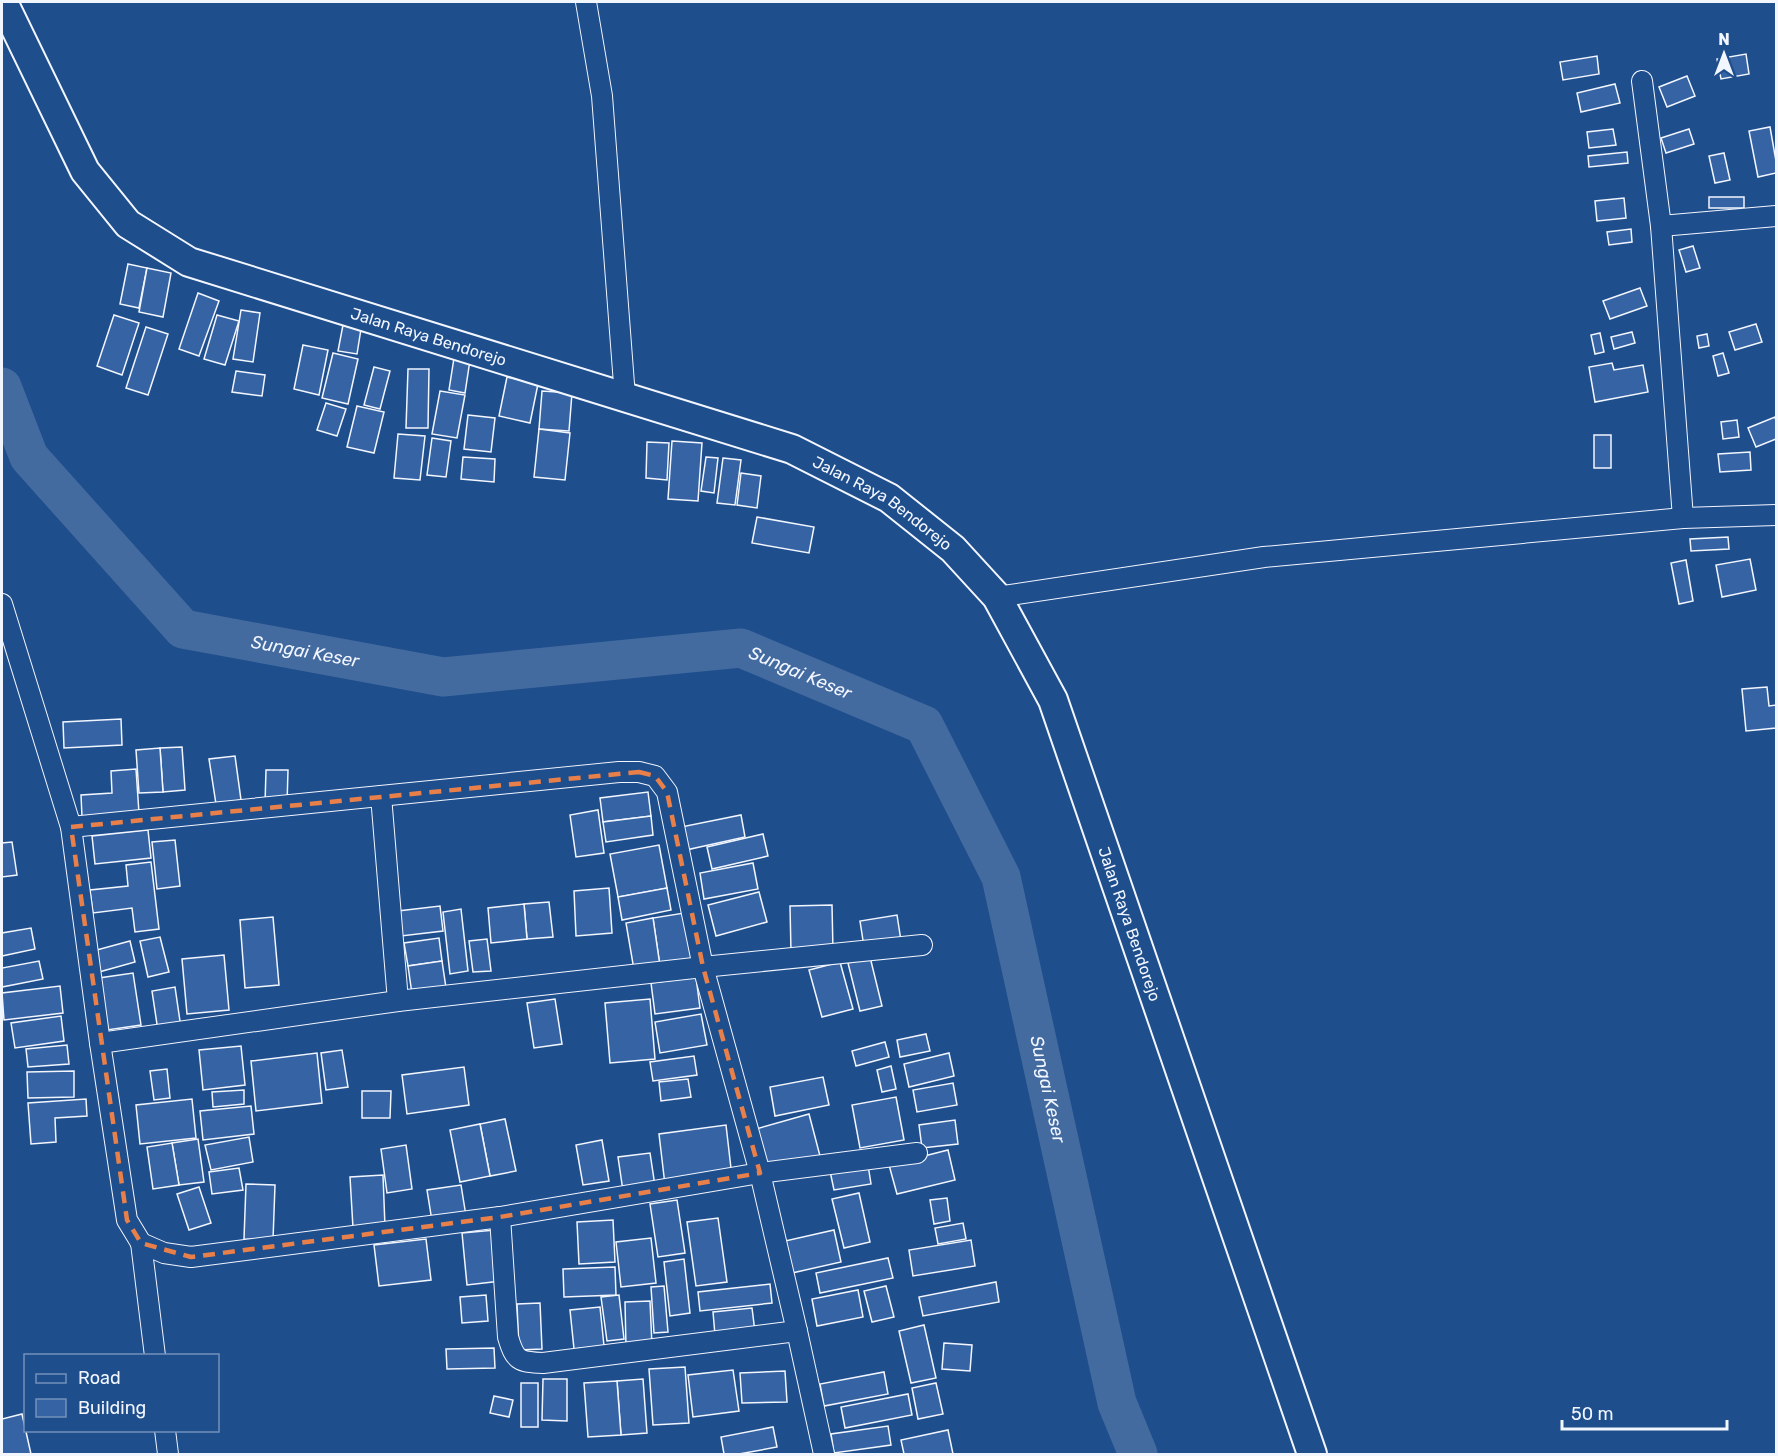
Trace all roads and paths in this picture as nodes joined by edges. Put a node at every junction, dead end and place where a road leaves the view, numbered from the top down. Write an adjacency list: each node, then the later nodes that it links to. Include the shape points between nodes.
1 (3, 2): 6 (main road, Jalan Raya Bendorejo, via 84,171 128,224 189,261)
2 (586, 2): 6 (street, via 602,96)
3 (1642, 81): 5 (street)
4 (1776, 216): 5 (street)
5 (1661, 226): 8 (street)
6 (625, 397): 9 (main road, Jalan Raya Bendorejo, via 792,449 889,498 953,549)
7 (1776, 515): 8 (street)
8 (1683, 518): 9 (street, via 1264,557)
9 (997, 597): 26 (main road, Jalan Raya Bendorejo, via 1053,700)
10 (2, 604): 12 (street)
11 (381, 796): 12 (street); 14 (street, via 619,772 655,776 667,792); 15 (street)
12 (71, 827): 16 (street)
13 (922, 945): 14 (street)
14 (703, 967): 15 (street); 18 (street)
15 (398, 1000): 16 (street)
16 (100, 1043): 20 (street, via 127,1220)
17 (917, 1153): 18 (street)
18 (760, 1173): 19 (street); 21 (street)
19 (500, 1217): 20 (street, via 191,1257 164,1253); 21 (street, via 508,1337 513,1352 524,1362 543,1363)
20 (141, 1243): 22 (street)
21 (797, 1331): 25 (street)
22 (155, 1354)
23 (165, 1432): 24 (street)
24 (168, 1455)
25 (824, 1455)
26 (1312, 1455)

